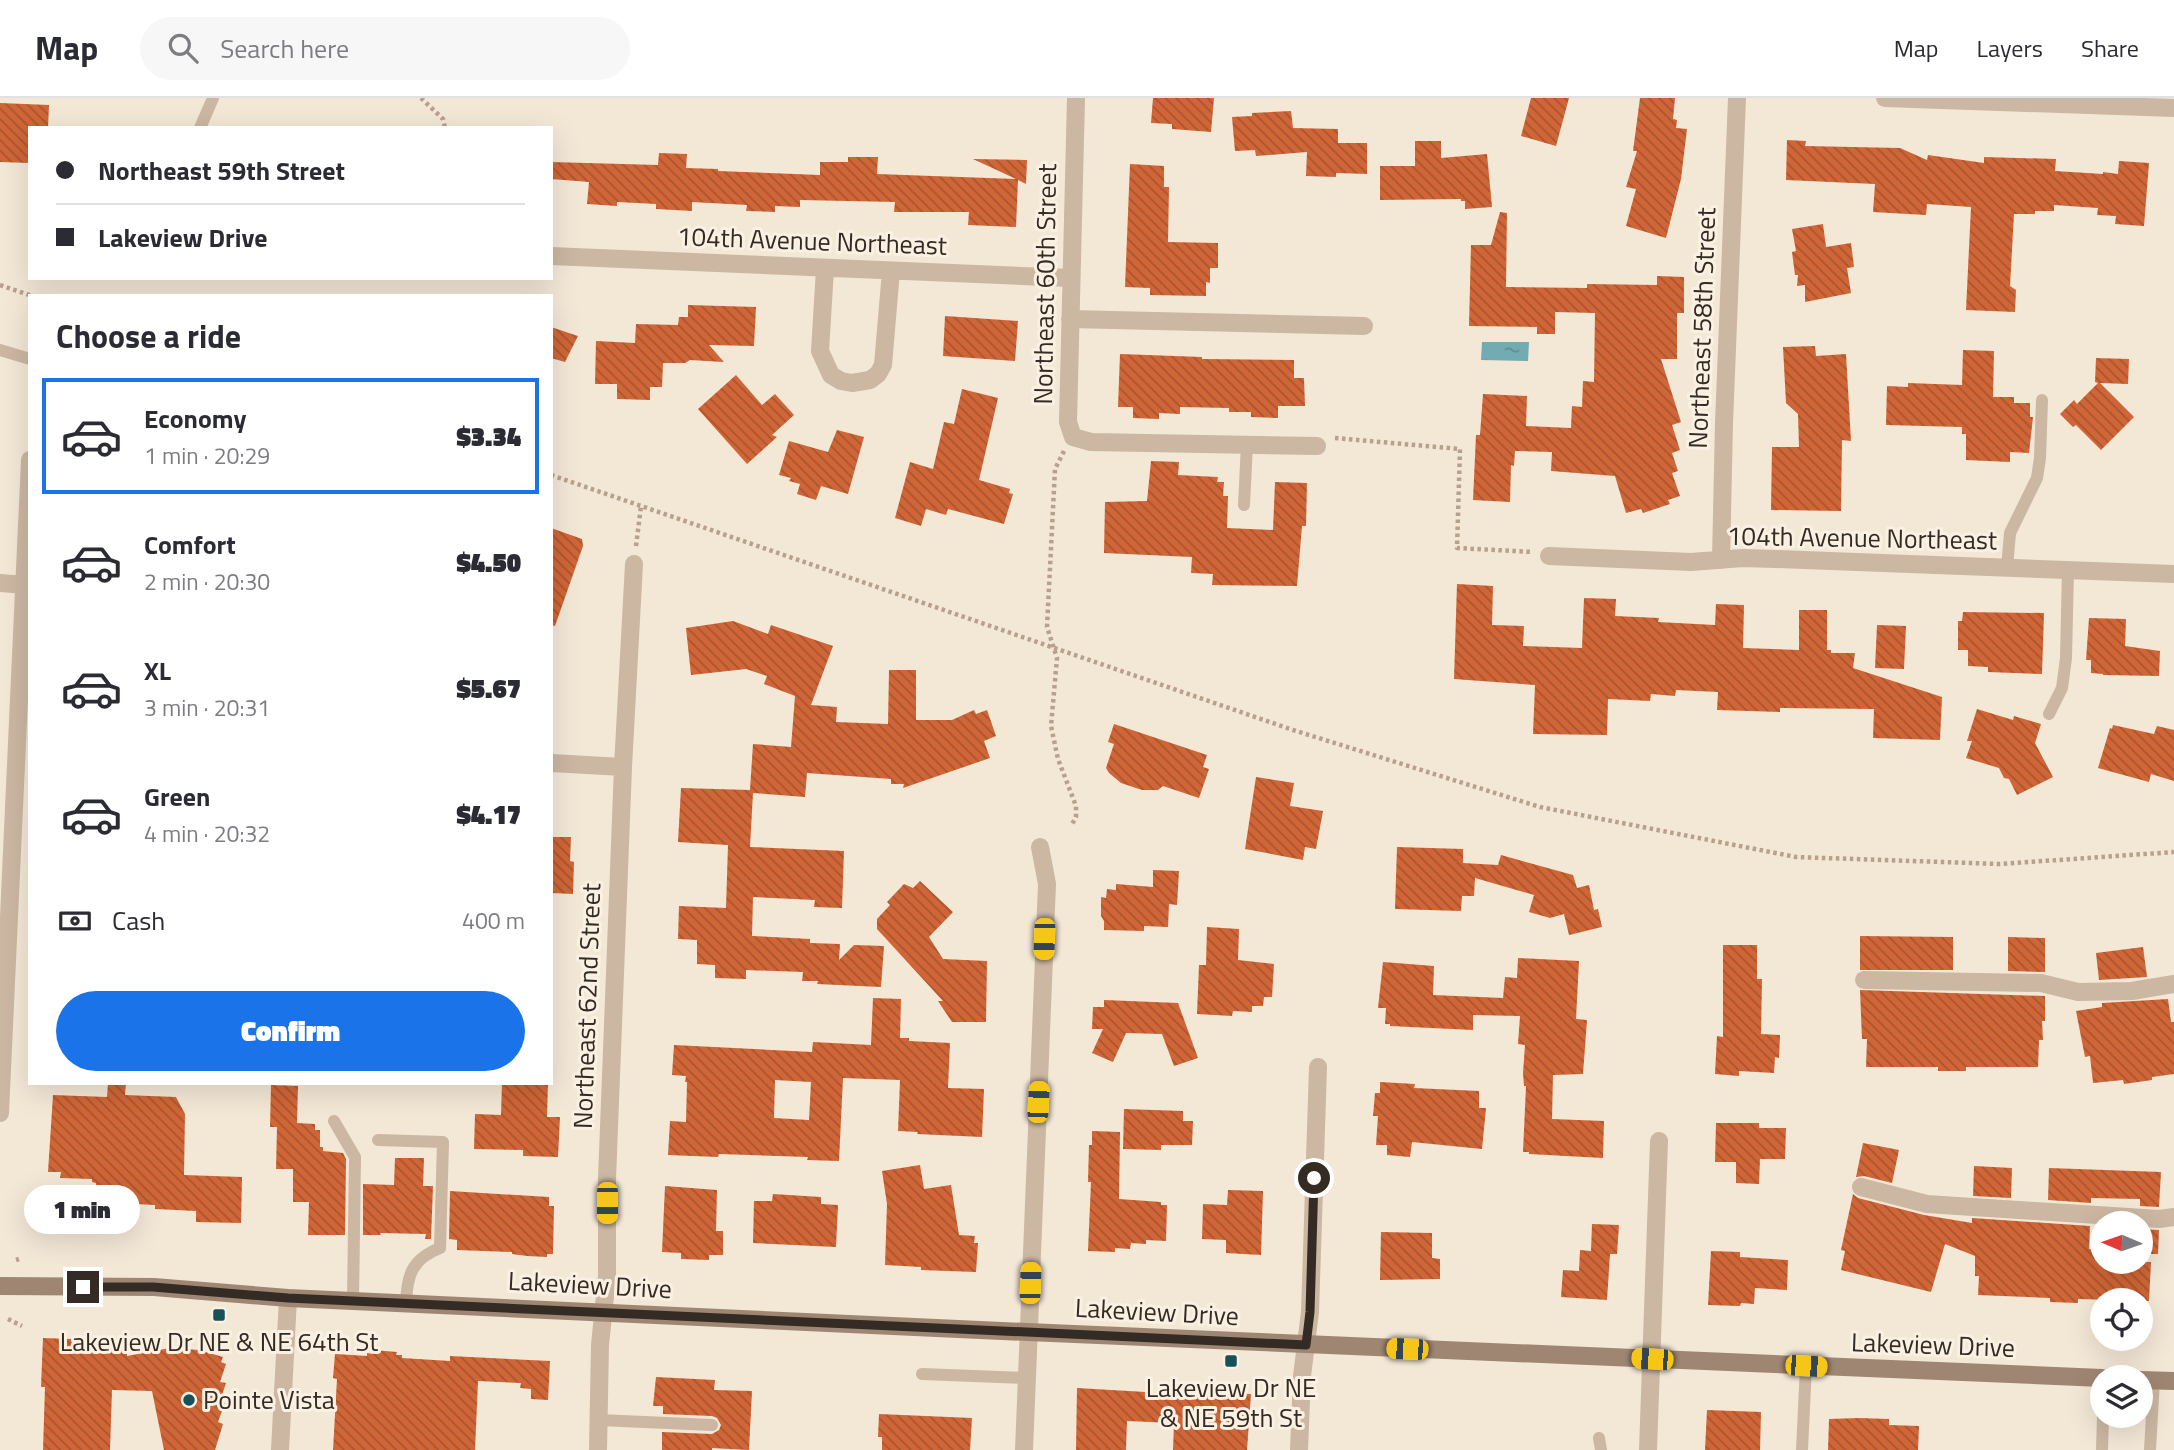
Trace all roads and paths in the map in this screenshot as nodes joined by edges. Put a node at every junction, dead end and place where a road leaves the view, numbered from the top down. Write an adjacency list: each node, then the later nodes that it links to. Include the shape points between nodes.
1 (212, 98): 7 (lane)
2 (421, 98): 8 (path)
3 (1076, 98): 12 (street, Northeast 60th Street)
4 (1737, 98): 28 (street, Northeast 58th Street)
5 (1885, 98): 6 (street)
6 (2174, 108)
7 (201, 126)
8 (445, 126)
9 (553, 256): 10 (street, 104th Avenue Northeast)
10 (825, 269): 11 (street, 104th Avenue Northeast); 11 (street, via 820,351 831,375 852,383 870,380 883,365)
11 (891, 271): 12 (street, 104th Avenue Northeast)
12 (1070, 278): 15 (street, Northeast 60th Street)
13 (0, 285): 14 (path)
14 (28, 295)
15 (1070, 319): 16 (street); 20 (street, Northeast 60th Street, via 1068,422)
16 (1364, 326)
17 (0, 350): 18 (lane)
18 (28, 358)
19 (2042, 400): 30 (lane, via 2037,478 2010,533)
20 (1073, 437): 22 (street, Northeast 60th Street, via 1091,442); 35 (path, via 1055,470 1047,627)
21 (1322, 441): 22 (street, Northeast 60th Street); 27 (path, via 1460,449 1457,548)
22 (1247, 444): 24 (lane)
23 (553, 476): 25 (path)
24 (1244, 505)
25 (641, 506): 29 (path); 35 (path)
26 (28, 510): 34 (street)
27 (1543, 554): 28 (street, 104th Avenue Northeast)
28 (1721, 560): 30 (street, 104th Avenue Northeast)
29 (634, 564): 38 (street, Northeast 62nd Street)
30 (2007, 568): 31 (street, 104th Avenue Northeast)
31 (2068, 570): 32 (street, 104th Avenue Northeast); 36 (lane, via 2066,658 2062,688)
32 (2174, 574)
33 (0, 583): 34 (street)
34 (25, 585): 45 (street)
35 (1054, 648): 39 (path, via 1051,726 1076,806); 41 (path, via 1293,730 1540,807 1796,857 2000,864)
36 (2049, 714)
37 (553, 763): 38 (street)
38 (623, 767): 57 (street, Northeast 62nd Street)
39 (1071, 826)
40 (1040, 847): 60 (street, via 1047,884)
41 (2174, 852)
42 (1864, 980): 43 (street, via 2041,983 2078,992)
43 (2174, 984)
44 (1318, 1067): 61 (street)
45 (0, 1113)
46 (334, 1121): 55 (lane, via 355,1157)
47 (379, 1140): 56 (lane, via 443,1142 440,1248 424,1254 407,1278)
48 (1659, 1141): 62 (street)
49 (1861, 1187): 50 (street, via 1927,1205)
50 (2174, 1217)
51 (574, 1285): 53 (path)
52 (0, 1286): 54 (street, Lakeview Drive, via 153,1287)
53 (576, 1292)
54 (288, 1298): 55 (street, Lakeview Drive); 73 (street)
55 (353, 1300): 56 (street, Lakeview Drive)
56 (406, 1303): 57 (street, Lakeview Drive)
57 (603, 1313): 60 (street, Lakeview Drive); 69 (street, Northeast 62nd Street)
58 (8, 1319): 59 (path)
59 (22, 1326)
60 (1028, 1332): 61 (street, Lakeview Drive); 65 (street)
61 (1306, 1345): 62 (street, Lakeview Drive); 76 (street)
62 (1652, 1359): 63 (street, Lakeview Drive); 77 (street)
63 (1806, 1366): 66 (street, Lakeview Drive); 78 (lane)
64 (922, 1374): 65 (lane)
65 (1027, 1378): 75 (street)
66 (2090, 1378)
67 (2153, 1380): 68 (street)
68 (2174, 1381)
69 (599, 1420): 70 (lane); 74 (street, Northeast 62nd Street)
70 (712, 1425)
71 (2103, 1428): 79 (lane)
72 (2149, 1428): 80 (lane)
73 (280, 1450)
74 (598, 1450)
75 (1024, 1450)
76 (1299, 1450)
77 (1648, 1450)
78 (1802, 1450)
79 (2102, 1450)
80 (2150, 1450)

